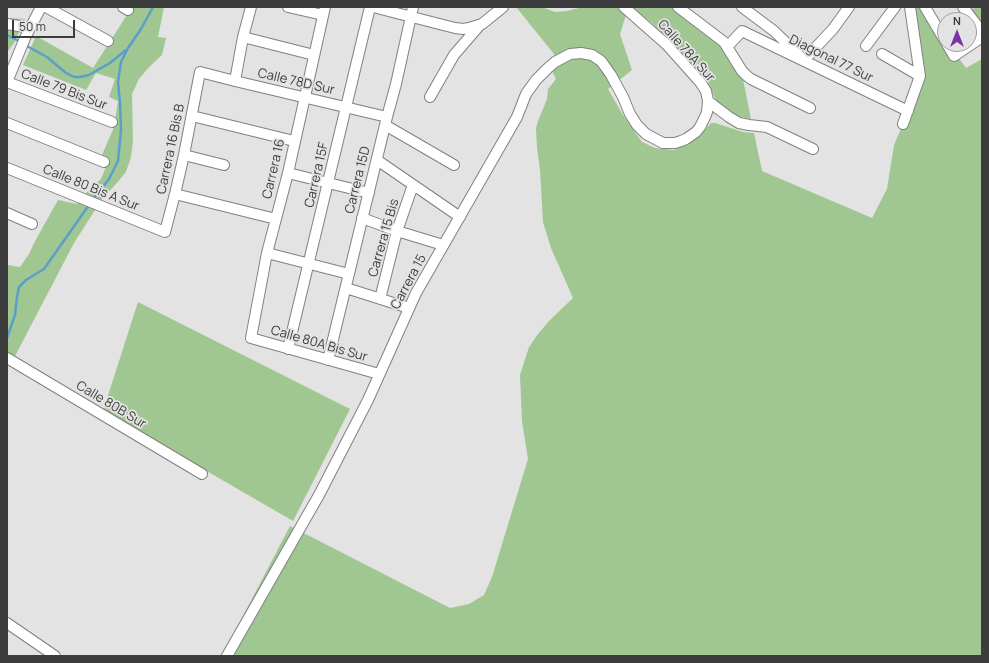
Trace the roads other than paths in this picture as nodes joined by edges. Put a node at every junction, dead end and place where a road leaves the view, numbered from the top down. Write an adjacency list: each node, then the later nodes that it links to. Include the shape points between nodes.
1 (41, 7): 21 (street)
2 (46, 7): 24 (street)
3 (251, 7): 23 (street)
4 (288, 7): 16 (street)
5 (370, 7): 40 (street, Carrera 15F)
6 (373, 7): 17 (street)
7 (504, 7): 19 (street)
8 (624, 7): 39 (street, Calle 78A Sur, via 667,45 704,86)
9 (678, 7): 26 (street)
10 (742, 7): 32 (street, via 774,31)
11 (849, 7): 32 (street, via 833,29)
12 (895, 7): 25 (street)
13 (910, 7): 34 (street)
14 (925, 7): 20 (street)
15 (963, 7): 22 (street)
16 (324, 11): 29 (street, Carrera 16)
17 (412, 12): 19 (street, via 455,28 469,28); 44 (street, Carrera 15D)
18 (7, 24): 21 (street)
19 (480, 24): 37 (street, via 454,54)
20 (937, 27)
21 (30, 28): 31 (street)
22 (982, 32)
23 (243, 37): 29 (street); 35 (street)
24 (108, 42)
25 (866, 46)
26 (727, 47): 32 (street, Diagonal 77 Sur, via 742,31); 41 (street, via 742,71 751,79)
27 (952, 52): 28 (street, via 954,56)
28 (960, 52)
29 (314, 54): 38 (street, Carrera 16)
30 (882, 54): 34 (street)
31 (12, 59): 36 (street)
32 (804, 60): 42 (street, Diagonal 77 Sur)
33 (200, 72): 35 (street, Calle 78D Sur); 43 (street, Carrera 16 Bis B)
34 (920, 76): 42 (street)
35 (234, 81): 38 (street, Calle 78D Sur)
36 (7, 82): 46 (street, Calle 79 Bis Sur)
37 (430, 97)
38 (305, 98): 40 (street, Calle 78D Sur); 48 (street, Carrera 16)
39 (708, 101): 49 (street, Calle 78A Sur, via 739,123 767,127); 62 (street, Carrera 15, via 705,117 691,136 675,143 657,141 637,125 601,61 592,55 570,54 541,73 530,87 517,118)
40 (346, 107): 44 (street, Calle 78D Sur); 57 (street, Carrera 15F)
41 (810, 108)
42 (908, 111): 47 (street)
43 (192, 116): 48 (street); 50 (street, Carrera 16 Bis B)
44 (386, 121): 51 (street, Carrera 15D); 54 (street, Calle 78D Sur)
45 (7, 122): 52 (street)
46 (112, 122)
47 (903, 124)
48 (294, 141): 56 (street, Carrera 16)
49 (813, 149)
50 (184, 155): 53 (street); 60 (street, Carrera 16 Bis B)
51 (376, 160): 58 (street); 59 (street, Carrera 15D)
52 (104, 162)
53 (224, 165)
54 (454, 165)
55 (7, 168): 67 (street, Calle 80 Bis A Sur)
56 (288, 173): 57 (street); 64 (street, Carrera 16)
57 (328, 183): 59 (street); 70 (street, Carrera 15F)
58 (413, 185): 62 (street); 66 (street, Carrera 15 Bis)
59 (369, 193): 63 (street, Carrera 15D)
60 (175, 194): 64 (street); 67 (street, Carrera 16 Bis B)
61 (7, 213): 65 (street)
62 (460, 217): 68 (street, Carrera 15)
63 (362, 218): 66 (street); 71 (street, Carrera 15D)
64 (276, 219): 69 (street, Carrera 16)
65 (32, 224)
66 (397, 231): 68 (street); 73 (street, Carrera 15 Bis)
67 (165, 232)
68 (443, 245): 74 (street, Carrera 15)
69 (267, 253): 70 (street); 75 (street, Carrera 16)
70 (308, 264): 71 (street); 76 (street, Carrera 15F)
71 (348, 274): 72 (street, Carrera 15D)
72 (346, 288): 73 (street); 78 (street, Carrera 15D)
73 (380, 299): 74 (street)
74 (409, 308): 79 (street, Carrera 15)
75 (251, 338): 76 (street, Calle 80A Bis Sur)
76 (288, 349): 78 (street, Calle 80A Bis Sur)
77 (7, 358): 80 (street, Calle 80B Sur)
78 (328, 360): 79 (street, Calle 80A Bis Sur)
79 (379, 374): 83 (street, Carrera 15, via 319,495)
80 (202, 474)
81 (7, 623): 82 (street)
82 (54, 656)
83 (227, 656)

